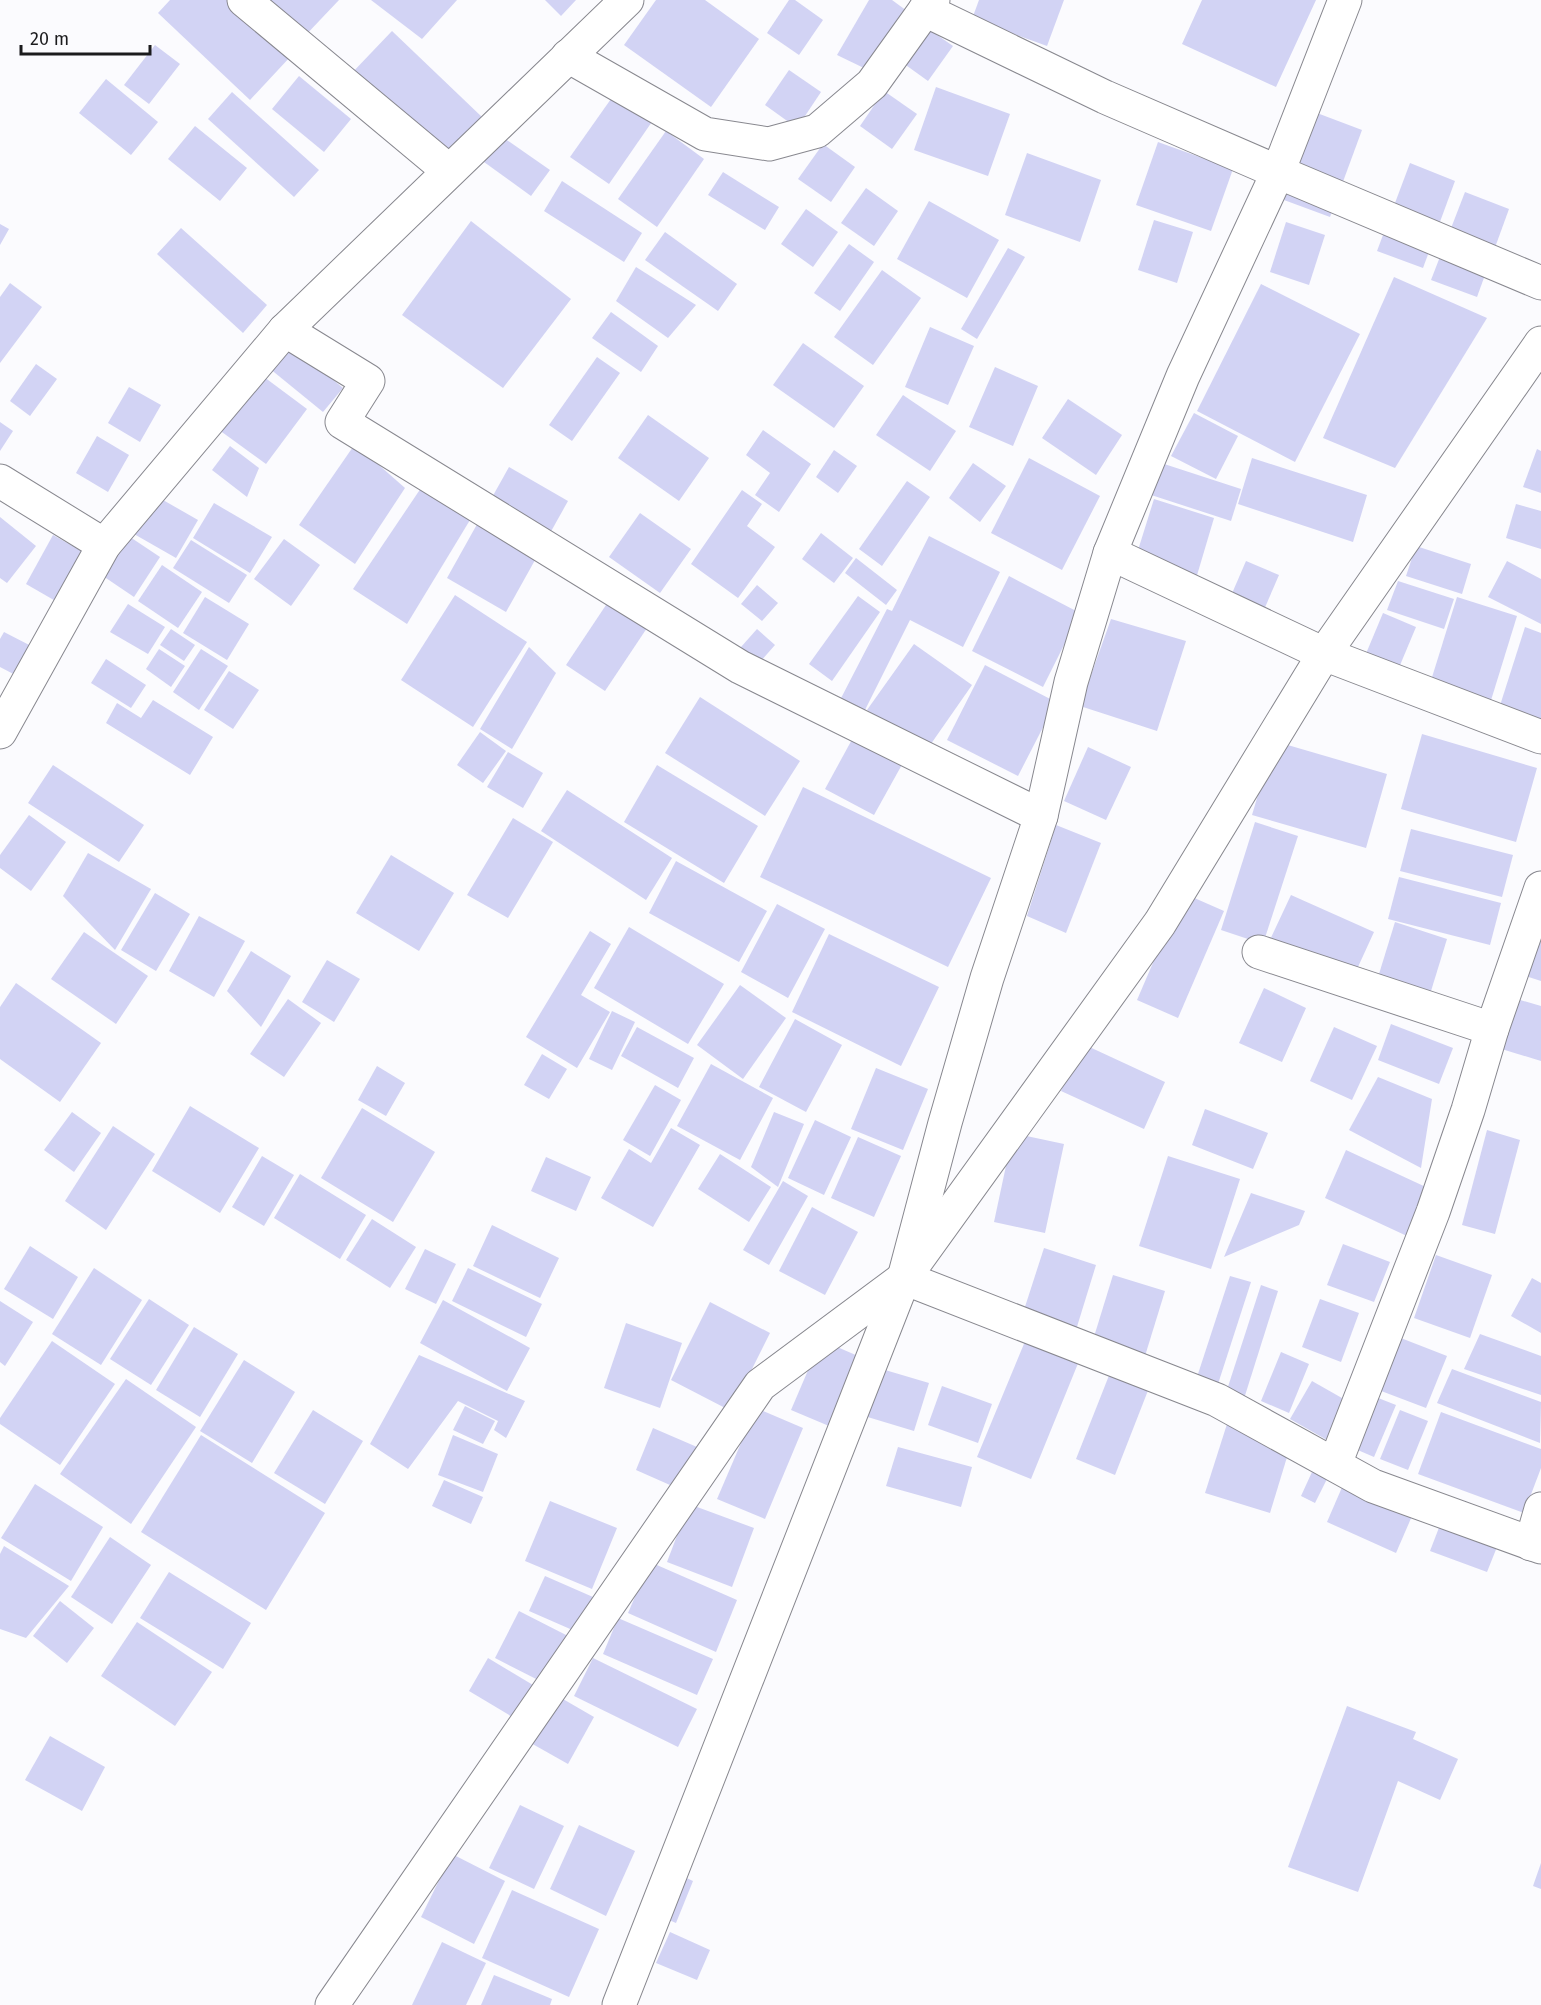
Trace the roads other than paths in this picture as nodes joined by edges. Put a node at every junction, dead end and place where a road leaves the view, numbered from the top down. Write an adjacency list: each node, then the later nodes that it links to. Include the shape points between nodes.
1 (244, 0): 6 (street)
2 (627, 0): 5 (street)
3 (1345, 0): 7 (street)
4 (929, 5): 5 (street, via 872,84 817,131 769,144 705,134); 7 (street, via 1105,97)
5 (568, 57): 6 (street)
6 (449, 171): 9 (street)
7 (1278, 172): 8 (street); 13 (street, via 1183,376)
8 (1541, 283)
9 (285, 330): 12 (street); 17 (street, via 368,381 342,422 740,667)
10 (1541, 343): 14 (street)
11 (0, 481): 12 (street)
12 (104, 545): 15 (street)
13 (1110, 554): 14 (street); 17 (street, via 1071,682)
14 (1324, 654): 16 (street); 21 (street, via 1160,923)
15 (0, 732)
16 (1541, 737)
17 (1041, 816): 21 (street, via 984,990)
18 (1541, 888): 20 (street)
19 (1259, 952): 20 (street)
20 (1492, 1029): 22 (street, via 1433,1212)
21 (904, 1278): 22 (street, via 1217,1400); 25 (street, via 760,1384); 26 (street)
22 (1335, 1464): 24 (street, via 1373,1486)
23 (1541, 1509): 24 (street)
24 (1536, 1546)
25 (332, 2005)
26 (618, 2005)

